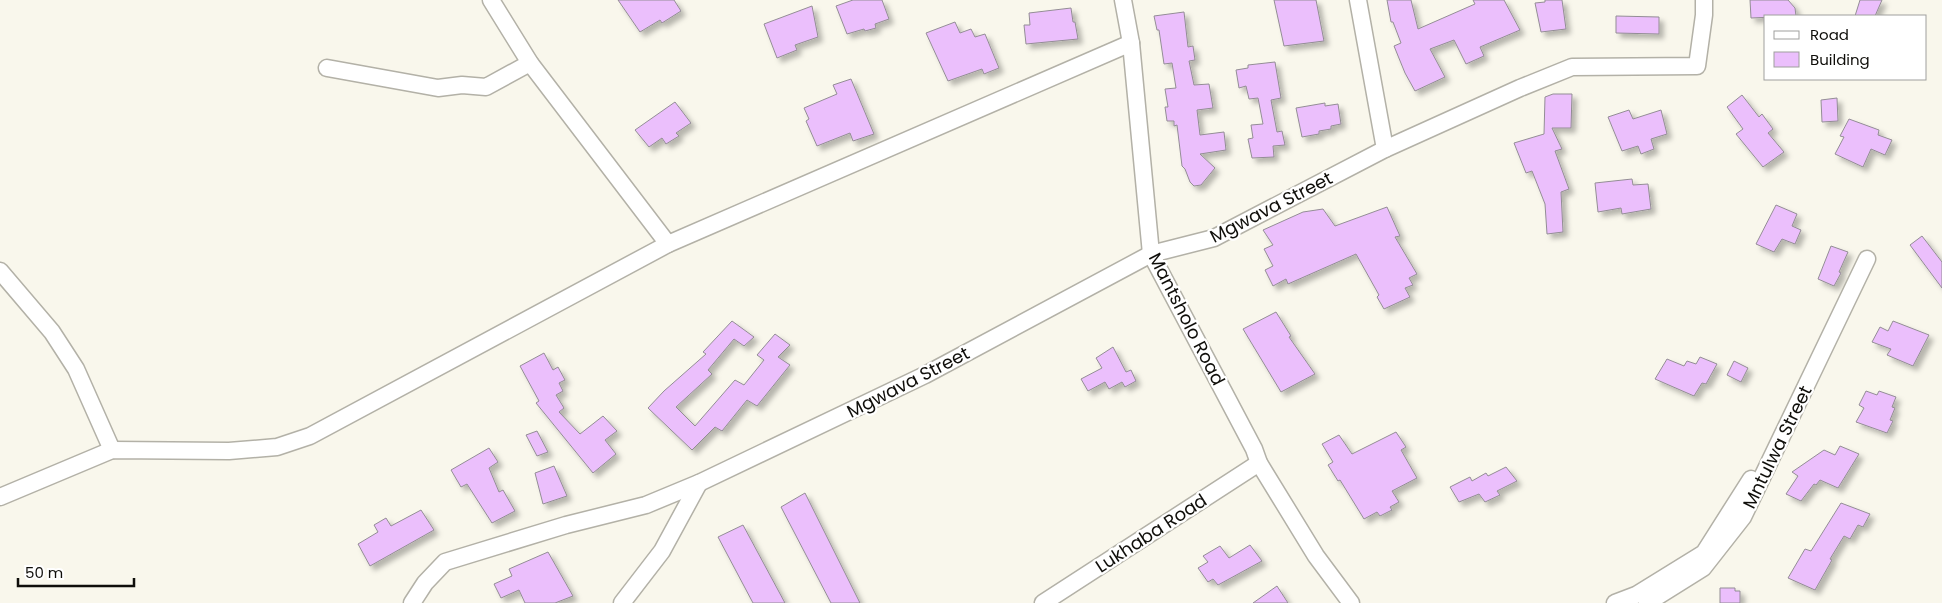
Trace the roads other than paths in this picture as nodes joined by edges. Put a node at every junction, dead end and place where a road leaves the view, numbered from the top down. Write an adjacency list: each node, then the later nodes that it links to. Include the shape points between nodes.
1 (491, 0): 6 (street)
2 (1123, 0): 5 (street, Mantsholo Road)
3 (1358, 0): 8 (street)
4 (1704, 0): 8 (street, Mgwava Street, via 1697,66 1572,67)
5 (1131, 43): 9 (street); 10 (street, Mantsholo Road)
6 (530, 63): 7 (street, via 486,86 438,88); 9 (street)
7 (327, 68)
8 (1385, 149): 10 (street, Mgwava Street, via 1214,238)
9 (668, 244): 14 (street, via 310,436 277,447 229,451)
10 (1151, 254): 15 (street, Mantsholo Road); 16 (street, Mgwava Street, via 925,375)
11 (1867, 259): 13 (street, Mntulwa Street, via 1855,273)
12 (0, 271): 14 (street, via 52,332 76,369)
13 (1841, 314): 22 (street, via 1827,322 1750,482 1704,553 1636,595); 23 (street, Mntulwa Street, via 1743,517 1703,568)
14 (112, 450): 17 (street)
15 (1259, 463): 20 (street, Lukhaba Road); 21 (street, Mantsholo Road, via 1316,556)
16 (699, 483): 18 (street, Mgwava Street, via 646,505 566,525 445,562); 19 (street, via 662,551)
17 (0, 497)
18 (412, 603)
19 (622, 603)
20 (1043, 603)
21 (1351, 603)
22 (1615, 603)
23 (1647, 603)

